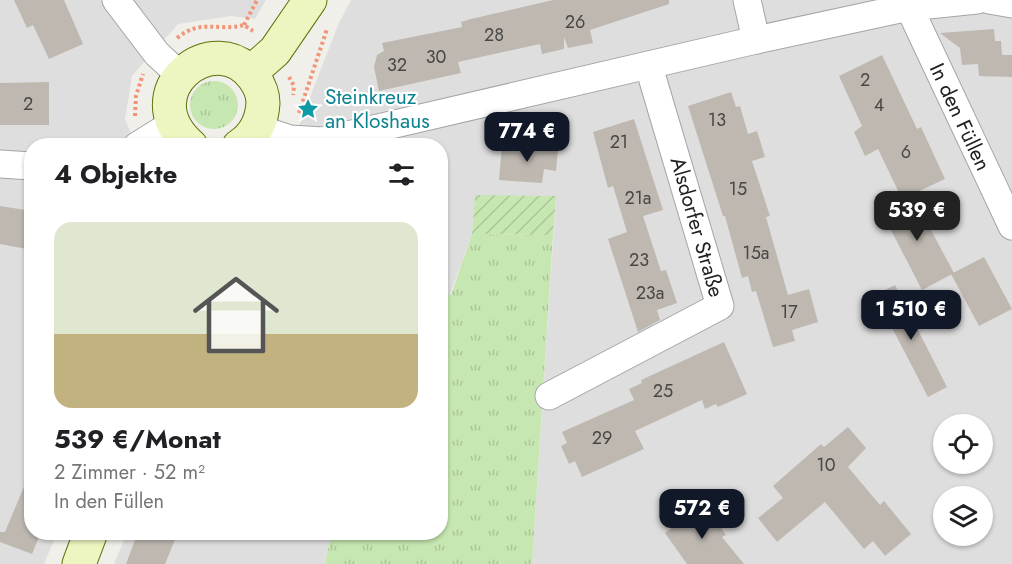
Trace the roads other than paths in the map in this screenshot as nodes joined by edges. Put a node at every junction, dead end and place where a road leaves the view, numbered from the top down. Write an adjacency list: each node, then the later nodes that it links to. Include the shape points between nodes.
1 (116, 0): 11 (street, via 157,54)
2 (747, 0): 8 (street)
3 (977, 0): 6 (street)
4 (989, 0): 5 (street)
5 (1012, 4)
6 (909, 7): 8 (street); 18 (street, In den Füllen)
7 (320, 11): 10 (main road)
8 (756, 40): 9 (street)
9 (650, 67): 15 (street); 19 (street, Alsdorfer Straße, via 720,306)
10 (250, 73): 11 (main road, via 237,63 207,59); 13 (main road, via 263,99 262,114)
11 (180, 75): 12 (main road, via 169,98)
12 (182, 135)
13 (248, 137): 14 (street)
14 (269, 138)
15 (335, 138)
16 (0, 164): 17 (street)
17 (24, 166)
18 (1012, 226)
19 (549, 396)
20 (89, 540): 21 (main road)
21 (79, 564)

